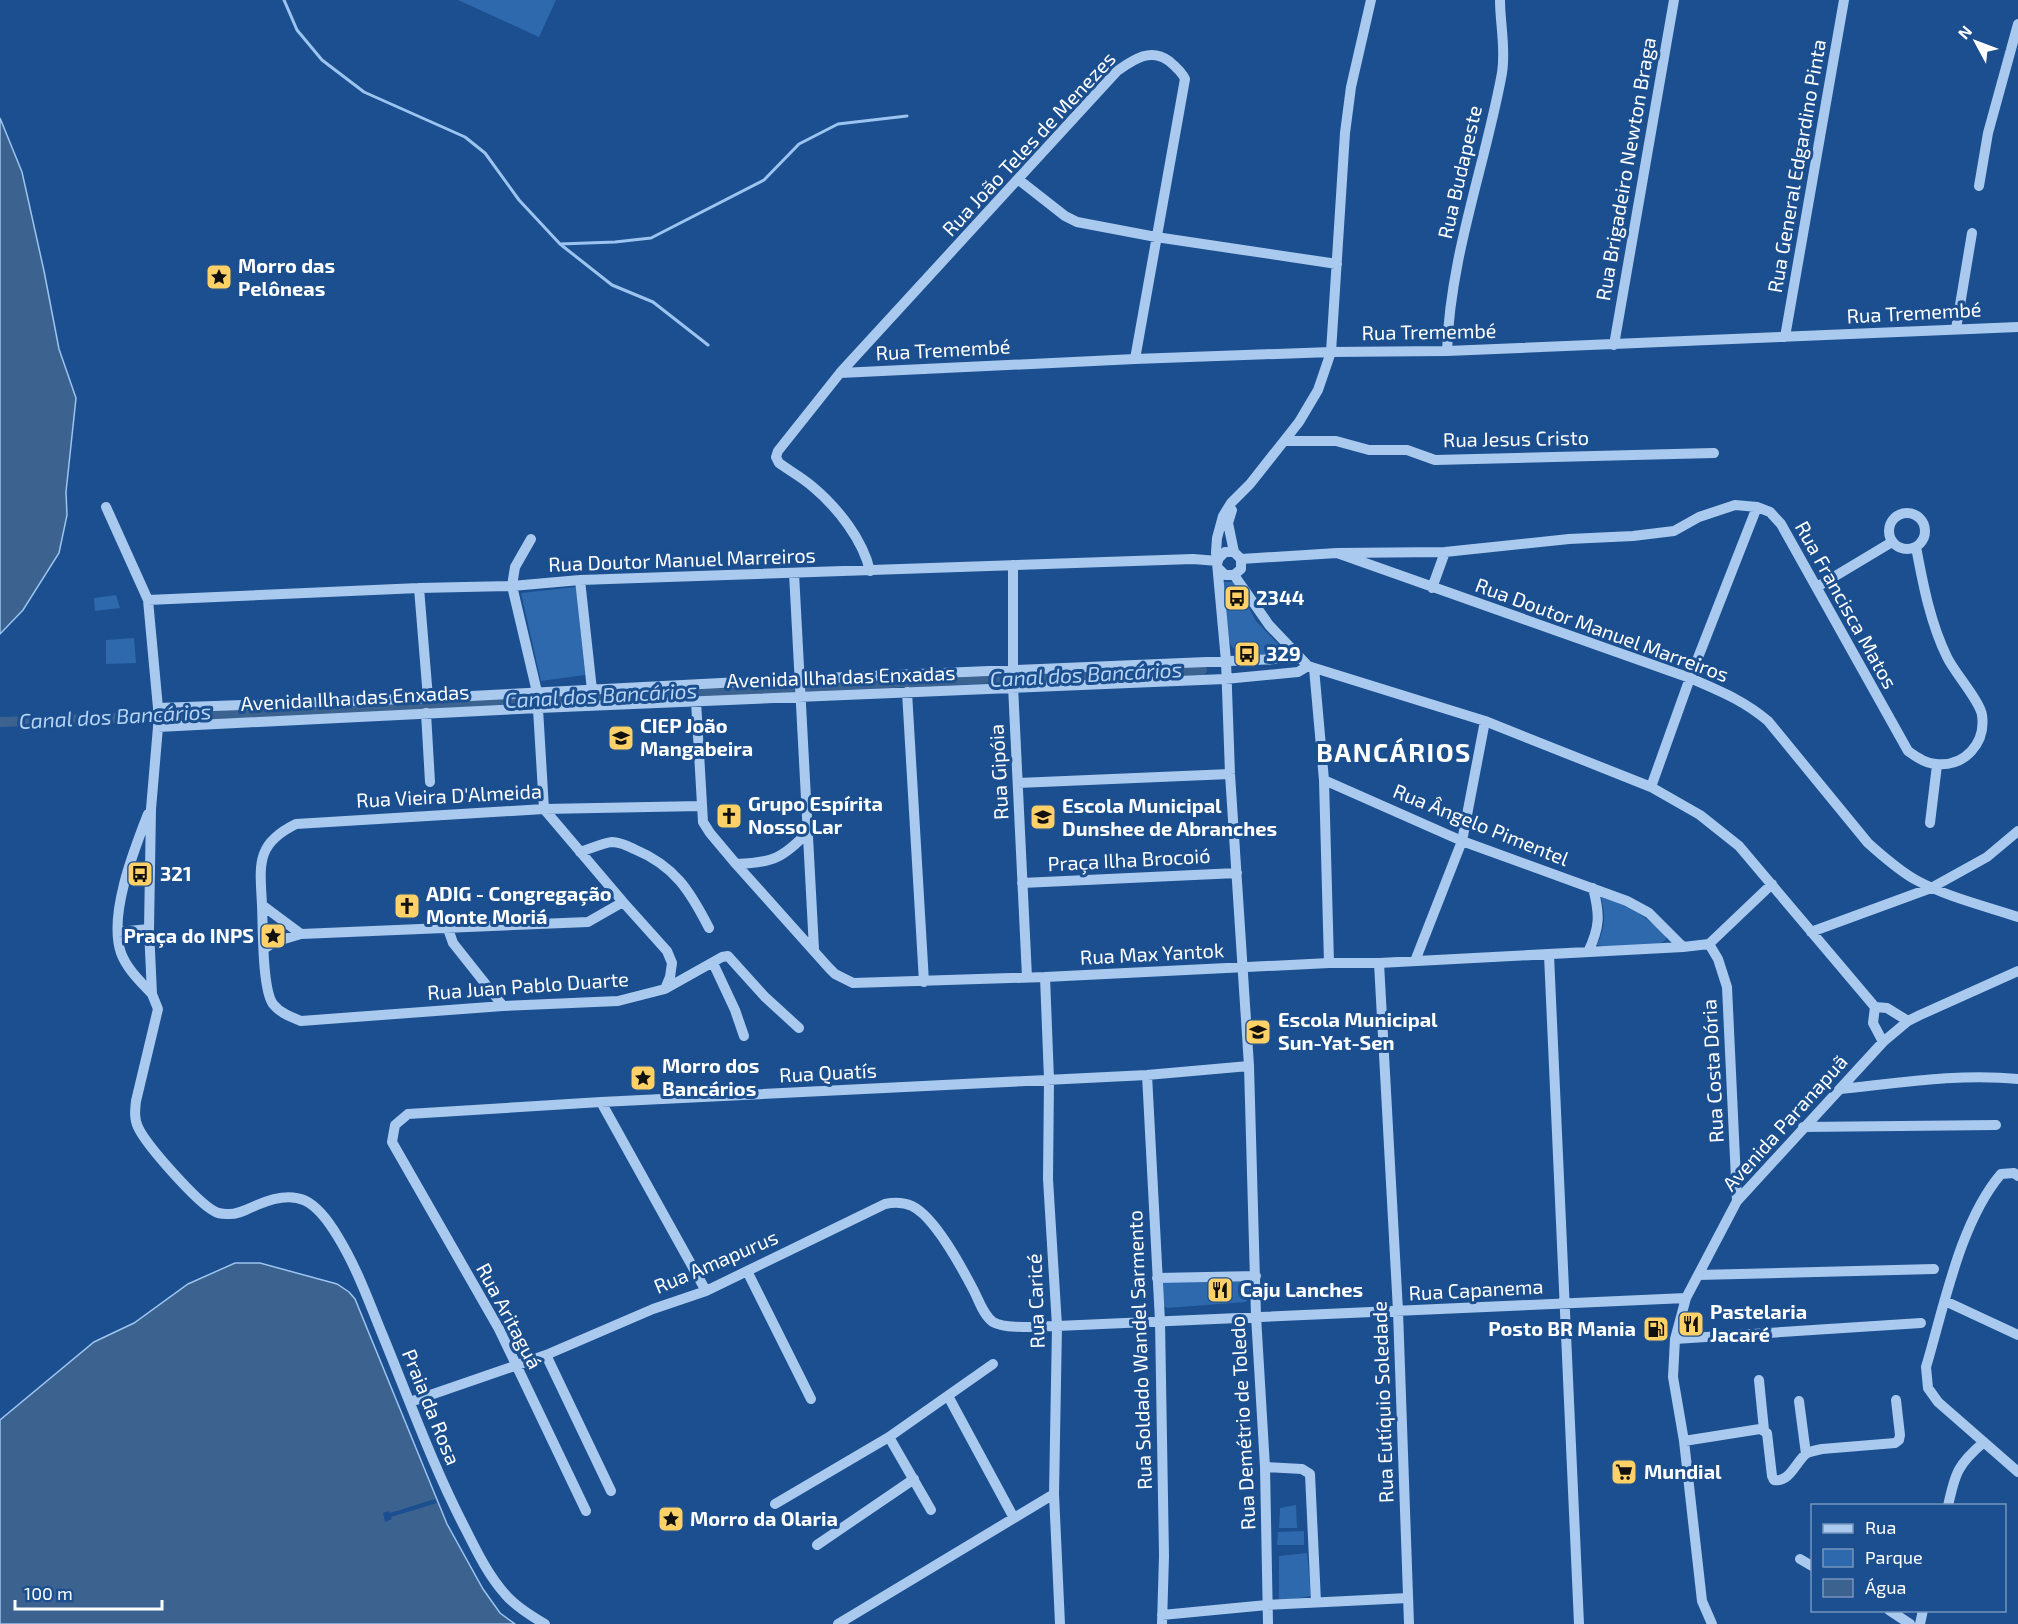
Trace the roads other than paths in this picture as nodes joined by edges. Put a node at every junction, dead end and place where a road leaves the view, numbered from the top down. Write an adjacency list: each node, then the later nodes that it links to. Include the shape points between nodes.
1 (1371, 0): 10 (street, via 1345,133)
2 (1500, 0): 15 (street, Rua Budapeste, via 1502,71 1461,246 1448,316)
3 (1674, 0): 14 (street, Rua Brigadeiro Newton Braga)
4 (1844, 0): 13 (street, Rua General Edgardino Pinta)
5 (2018, 24): 7 (street, via 1988,132)
6 (1019, 180): 9 (street, via 1071,220); 9 (street, Rua João Teles de Menezes, via 1116,71 1136,58 1161,56 1185,79); 18 (street, Rua João Teles de Menezes)
7 (1979, 186)
8 (1971, 233): 12 (street)
9 (1156, 237): 10 (street); 17 (street, Rua João Teles de Menezes)
10 (1337, 264): 16 (street)
11 (2018, 327): 12 (street, Rua Tremembé)
12 (1956, 329): 13 (street, Rua Tremembé)
13 (1785, 338): 14 (street, Rua Tremembé)
14 (1614, 345): 15 (street, Rua Tremembé)
15 (1447, 351): 16 (street, Rua Tremembé)
16 (1331, 352): 17 (street, Rua Tremembé); 19 (street, via 1318,390)
17 (1135, 359): 18 (street, Rua Tremembé)
18 (840, 373): 32 (street, Rua João Teles de Menezes, via 776,457 814,487 841,516 867,556)
19 (1285, 441): 20 (street, Rua Jesus Cristo, via 1336,441 1369,450 1407,450 1435,460); 21 (street)
20 (1714, 453)
21 (1238, 496): 29 (street, via 1228,523); 30 (street, Rua Demétrio de Toledo, via 1221,523)
22 (106, 507): 40 (street)
23 (1757, 507): 27 (street, via 1735,504 1674,531 1633,537 1569,539); 37 (street, Rua Francisca Matos, via 1770,512 1781,524); 46 (street)
24 (531, 539): 36 (street, via 516,567)
25 (1892, 542): 26 (street, via 1900,548); 26 (street, via 1891,522 1898,515 1913,514 1925,530); 37 (street)
26 (1916, 547): 60 (street, via 1934,629 1982,713 1983,732 1977,746 1959,760)
27 (1445, 552): 28 (street); 39 (street)
28 (1337, 553): 29 (street, Rua Doutor Manuel Marreiros); 39 (street, Rua Doutor Manuel Marreiros)
29 (1238, 555): 30 (street, via 1225,552); 34 (street, via 1241,568)
30 (1218, 563): 31 (street, Rua Doutor Manuel Marreiros, via 1193,559); 34 (street, via 1225,575); 42 (street, Rua Demétrio de Toledo)
31 (1013, 565): 32 (street, Rua Doutor Manuel Marreiros); 44 (street, Rua Gipóia)
32 (870, 571): 33 (street, Rua Doutor Manuel Marreiros)
33 (794, 573): 35 (street, Rua Doutor Manuel Marreiros); 49 (street)
34 (1234, 575): 41 (street, via 1269,625)
35 (580, 580): 36 (street, Rua Doutor Manuel Marreiros); 50 (street)
36 (512, 586): 38 (street, Rua Doutor Manuel Marreiros); 52 (street)
37 (1817, 587): 60 (street, Rua Francisca Matos, via 1908,751)
38 (419, 588): 40 (street, Rua Doutor Manuel Marreiros); 53 (street)
39 (1432, 588): 46 (street, Rua Doutor Manuel Marreiros)
40 (148, 600): 56 (street)
41 (1299, 658): 42 (street, Avenida Ilha das Enxadas); 43 (street); 45 (street)
42 (1226, 661): 44 (street, Avenida Ilha das Enxadas); 47 (street, Rua Demétrio de Toledo)
43 (1311, 667): 45 (street, Avenida Ilha das Enxadas); 58 (street); 62 (street)
44 (1013, 670): 48 (street, Rua Gipóia); 49 (street, Avenida Ilha das Enxadas)
45 (1298, 672): 47 (street, Avenida Ilha das Enxadas)
46 (1690, 678): 65 (street); 81 (street, Rua Doutor Manuel Marreiros, via 1750,706 1768,722 1868,843)
47 (1225, 679): 48 (street, Avenida Ilha das Enxadas); 61 (street, Rua Demétrio de Toledo)
48 (1013, 687): 51 (street, Avenida Ilha das Enxadas); 64 (street, Rua Gipóia)
49 (801, 688): 50 (street, Avenida Ilha das Enxadas); 51 (street, Avenida Ilha das Enxadas); 54 (street, Avenida Ilha das Enxadas); 70 (street)
50 (592, 690): 52 (street, Avenida Ilha das Enxadas)
51 (907, 692): 105 (street)
52 (537, 693): 53 (street, Avenida Ilha das Enxadas); 55 (street)
53 (428, 698): 56 (street, Avenida Ilha das Enxadas)
54 (696, 701): 55 (street, Avenida Ilha das Enxadas); 66 (street, Rua Max Yantok)
55 (539, 707): 57 (street, Avenida Ilha das Enxadas); 68 (street)
56 (158, 709): 59 (street)
57 (426, 713): 59 (street, Avenida Ilha das Enxadas); 63 (street)
58 (1485, 721): 65 (street); 72 (street)
59 (158, 726): 67 (street)
60 (1937, 765): 69 (street)
61 (1230, 774): 64 (street); 77 (street, Rua Demétrio de Toledo)
62 (1324, 780): 72 (street, Rua Ângelo Pimentel); 99 (street)
63 (430, 782)
64 (1018, 783): 78 (street, Rua Gipóia)
65 (1651, 788): 79 (street, via 1700,815 1739,846)
66 (701, 807): 68 (street, Rua Vieira D'Almeida); 76 (street, Rua Max Yantok, via 710,833)
67 (151, 809): 73 (street); 75 (street)
68 (544, 809): 74 (street); 83 (street, Rua Vieira D'Almeida, via 296,824 279,832 267,847 260,866)
69 (1930, 823)
70 (809, 831): 76 (street, via 776,859); 94 (street)
71 (2018, 831): 81 (street, via 1987,858)
72 (1462, 841): 80 (street, Rua Ângelo Pimentel); 97 (street)
73 (133, 852): 75 (street, via 143,846); 88 (street)
74 (580, 852): 82 (street); 86 (street, via 612,842 647,854 672,872 692,895)
75 (150, 853): 87 (street)
76 (736, 864): 94 (street, Rua Max Yantok)
77 (1237, 873): 78 (street, Praça Ilha Brocoió); 101 (street, Rua Demétrio de Toledo)
78 (1023, 883): 103 (street, Rua Gipóia)
79 (1772, 884): 89 (street); 91 (street)
80 (1593, 888): 92 (street, Rua Ângelo Pimentel, via 1649,913); 95 (street, via 1599,921)
81 (1931, 888): 84 (street, Rua Doutor Manuel Marreiros); 89 (street)
82 (623, 902): 85 (street, via 588,922); 106 (street, via 667,951 672,963)
83 (262, 905): 90 (street); 93 (street, Rua Vieira D'Almeida)
84 (2018, 917)
85 (447, 926): 90 (street); 108 (street, via 453,943)
86 (710, 928)
87 (149, 929): 88 (street); 107 (street)
88 (118, 932): 107 (street, via 128,966)
89 (1811, 932): 109 (street)
90 (301, 934): 93 (street)
91 (1709, 944): 92 (street, Rua Max Yantok); 124 (street, Rua Costa Dória, via 1727,987)
92 (1683, 947): 95 (street, Rua Max Yantok)
93 (264, 949): 108 (street, Rua Juan Pablo Duarte, via 271,1002 301,1022)
94 (814, 949): 105 (street, Rua Max Yantok, via 835,974 853,983)
95 (1588, 952): 96 (street, Rua Max Yantok)
96 (1549, 955): 97 (street, Rua Max Yantok); 133 (street)
97 (1415, 961): 100 (street, Rua Max Yantok)
98 (713, 963): 106 (street, Rua Juan Pablo Duarte); 111 (street, Rua Juan Pablo Duarte, via 728,956); 112 (street)
99 (1329, 963): 100 (street, Rua Max Yantok); 101 (street, Rua Max Yantok)
100 (1379, 963): 134 (street, Rua Eutíquio Soledade)
101 (1242, 968): 104 (street, Rua Max Yantok); 114 (street, Rua Demétrio de Toledo)
102 (2018, 971): 110 (street, Avenida Paranapuã)
103 (1027, 977): 104 (street, Rua Max Yantok); 105 (street, Rua Max Yantok)
104 (1045, 977): 116 (street, Rua Caricé)
105 (924, 982)
106 (665, 989): 108 (street, Rua Juan Pablo Duarte, via 618,1001)
107 (152, 993): 150 (street, Praia da Rosa, via 158,1009 135,1113 146,1142 214,1211 236,1214 271,1199 296,1196 322,1214 357,1272)
108 (503, 1006)
109 (1875, 1007): 110 (street, via 1887,1008); 113 (street, via 1873,1023)
110 (1908, 1021): 113 (street, Avenida Paranapuã)
111 (799, 1028)
112 (744, 1036)
113 (1882, 1042): 118 (street, Avenida Paranapuã)
114 (1249, 1066): 115 (street, Rua Quatís); 128 (street, Rua Demétrio de Toledo)
115 (1146, 1075): 116 (street, Rua Quatís); 129 (street, Rua Soldado Wandel Sarmento)
116 (1049, 1079): 119 (street, Rua Quatís); 139 (street, Rua Caricé, via 1048,1179)
117 (2018, 1079): 118 (street, via 1953,1078)
118 (1841, 1089): 121 (street, Avenida Paranapuã)
119 (602, 1102): 122 (street, Rua Quatís, via 408,1114 395,1125); 130 (street)
120 (1996, 1125): 121 (street)
121 (1803, 1127): 124 (street, Avenida Paranapuã)
122 (392, 1142): 144 (street, Rua Aritaguá, via 499,1329)
123 (2018, 1176): 132 (street, via 2001,1174 1987,1190 1966,1232)
124 (1737, 1201): 127 (street, Avenida Paranapuã)
125 (1934, 1269): 127 (street)
126 (747, 1271): 130 (street, Rua Amapurus); 135 (street, Rua Amapurus, via 885,1204 898,1202 926,1216 961,1266); 147 (street)
127 (1698, 1275): 131 (street, Avenida Paranapuã)
128 (1256, 1276): 129 (street); 136 (street, Rua Demétrio de Toledo)
129 (1157, 1278): 137 (street, Rua Soldado Wandel Sarmento)
130 (706, 1291): 142 (street, Rua Amapurus)
131 (1686, 1298): 133 (street, Rua Capanema); 141 (street, Avenida Paranapuã)
132 (1945, 1301): 140 (street); 154 (street, via 1926,1367 1928,1388 1938,1402)
133 (1565, 1303): 134 (street, Rua Capanema); 179 (street)
134 (1398, 1311): 136 (street, Rua Capanema); 169 (street, Rua Eutíquio Soledade)
135 (985, 1313): 139 (street, Rua Capanema, via 1004,1326)
136 (1256, 1316): 137 (street, Rua Capanema); 156 (street, Rua Demétrio de Toledo)
137 (1160, 1321): 139 (street, Rua Capanema); 173 (street, Rua Soldado Wandel Sarmento)
138 (1921, 1323): 141 (street)
139 (1057, 1326): 160 (street, Rua Caricé)
140 (2018, 1335)
141 (1675, 1339): 153 (street, Avenida Paranapuã, via 1673,1377)
142 (546, 1355): 144 (street, Rua Amapurus); 159 (street)
143 (993, 1364): 146 (street)
144 (516, 1366): 150 (street, Rua Amapurus); 164 (street, Rua Aritaguá)
145 (1759, 1380): 151 (street)
146 (948, 1396): 152 (street); 165 (street)
147 (811, 1399)
148 (1896, 1400): 155 (street, via 1900,1435 1895,1443)
149 (1799, 1401): 155 (street)
150 (410, 1402): 174 (street, Praia da Rosa, via 451,1501 489,1574 506,1596)
151 (1764, 1430): 153 (street); 155 (street, via 1774,1479 1786,1477)
152 (889, 1437): 158 (street); 161 (street)
153 (1683, 1441): 180 (street, Avenida Paranapuã, via 1702,1601)
154 (1984, 1442): 157 (street); 162 (street, via 1955,1475)
155 (1806, 1454)
156 (1265, 1467): 170 (street, via 1302,1469 1310,1474); 171 (street, Rua Demétrio de Toledo)
157 (2018, 1472)
158 (914, 1479): 163 (street); 166 (street)
159 (610, 1491)
160 (1054, 1494): 165 (street); 176 (street, Rua Caricé)
161 (775, 1504)
162 (1948, 1504)
163 (931, 1510)
164 (586, 1511)
165 (1014, 1518): 175 (street)
166 (817, 1545)
167 (1800, 1560): 168 (street)
168 (1811, 1566)
169 (1408, 1598): 170 (street); 178 (street, Rua Eutíquio Soledade)
170 (1316, 1602): 171 (street)
171 (1267, 1605): 173 (street); 177 (street, Rua Demétrio de Toledo)
172 (1891, 1612): 181 (street)
173 (1162, 1619)
174 (544, 1624)
175 (838, 1624)
176 (1060, 1624)
177 (1268, 1624)
178 (1409, 1624)
179 (1579, 1624)
180 (1712, 1624)
181 (1910, 1624)

